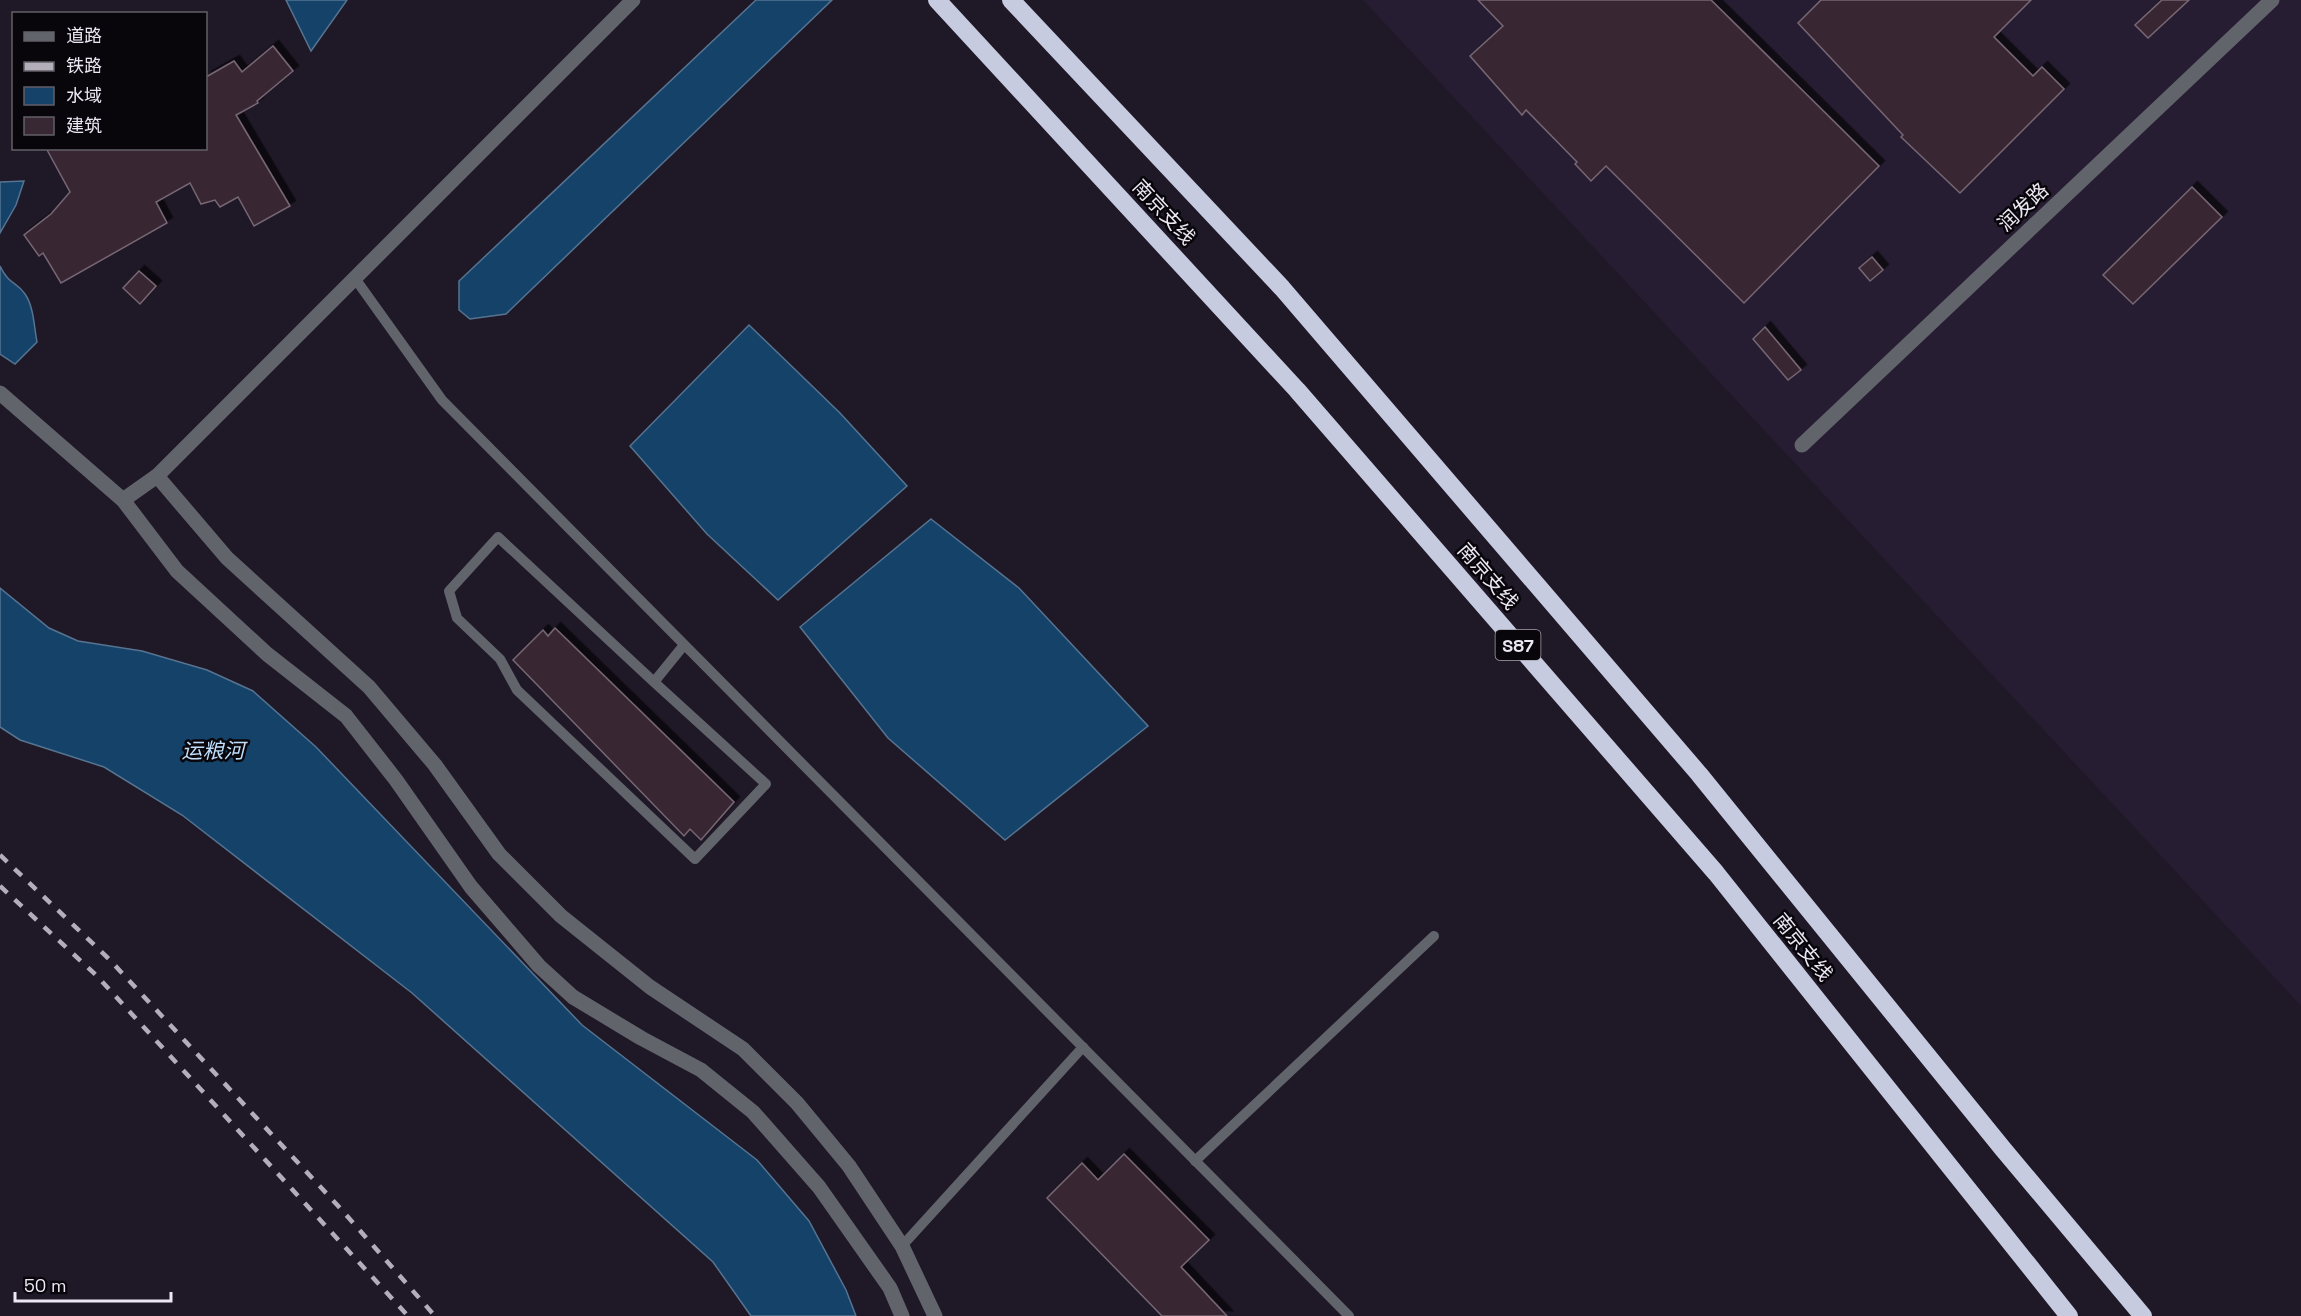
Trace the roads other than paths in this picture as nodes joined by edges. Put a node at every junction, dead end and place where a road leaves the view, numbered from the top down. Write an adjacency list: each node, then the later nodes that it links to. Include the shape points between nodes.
1 (633, 0): 5 (street)
2 (937, 0): 19 (highway, 南京支线 / S87, via 1297,390 1716,873)
3 (1011, 0): 20 (highway, 南京支线 / S87, via 1290,297 1698,774)
4 (2272, 0): 7 (street, 润发路)
5 (354, 277): 8 (street); 10 (lane, via 442,400)
6 (0, 393): 9 (street)
7 (1802, 445)
8 (157, 476): 9 (street); 15 (street, via 227,558 369,687 435,765 499,855 561,916 650,987 743,1049 797,1103 849,1166)
9 (123, 500): 16 (street, via 177,571 267,654 346,716 471,886 539,966 573,997 701,1070 753,1112 819,1187 890,1288)
10 (684, 645): 11 (lane); 13 (lane)
11 (654, 682): 11 (lane, via 498,537 450,591 457,618 500,659 517,690 695,859 766,784)
12 (1434, 936): 14 (lane)
13 (1083, 1047): 14 (lane); 15 (lane)
14 (1196, 1161): 18 (lane)
15 (902, 1246): 17 (street)
16 (902, 1316)
17 (935, 1316)
18 (1349, 1316)
19 (2069, 1316)
20 (2143, 1316)

